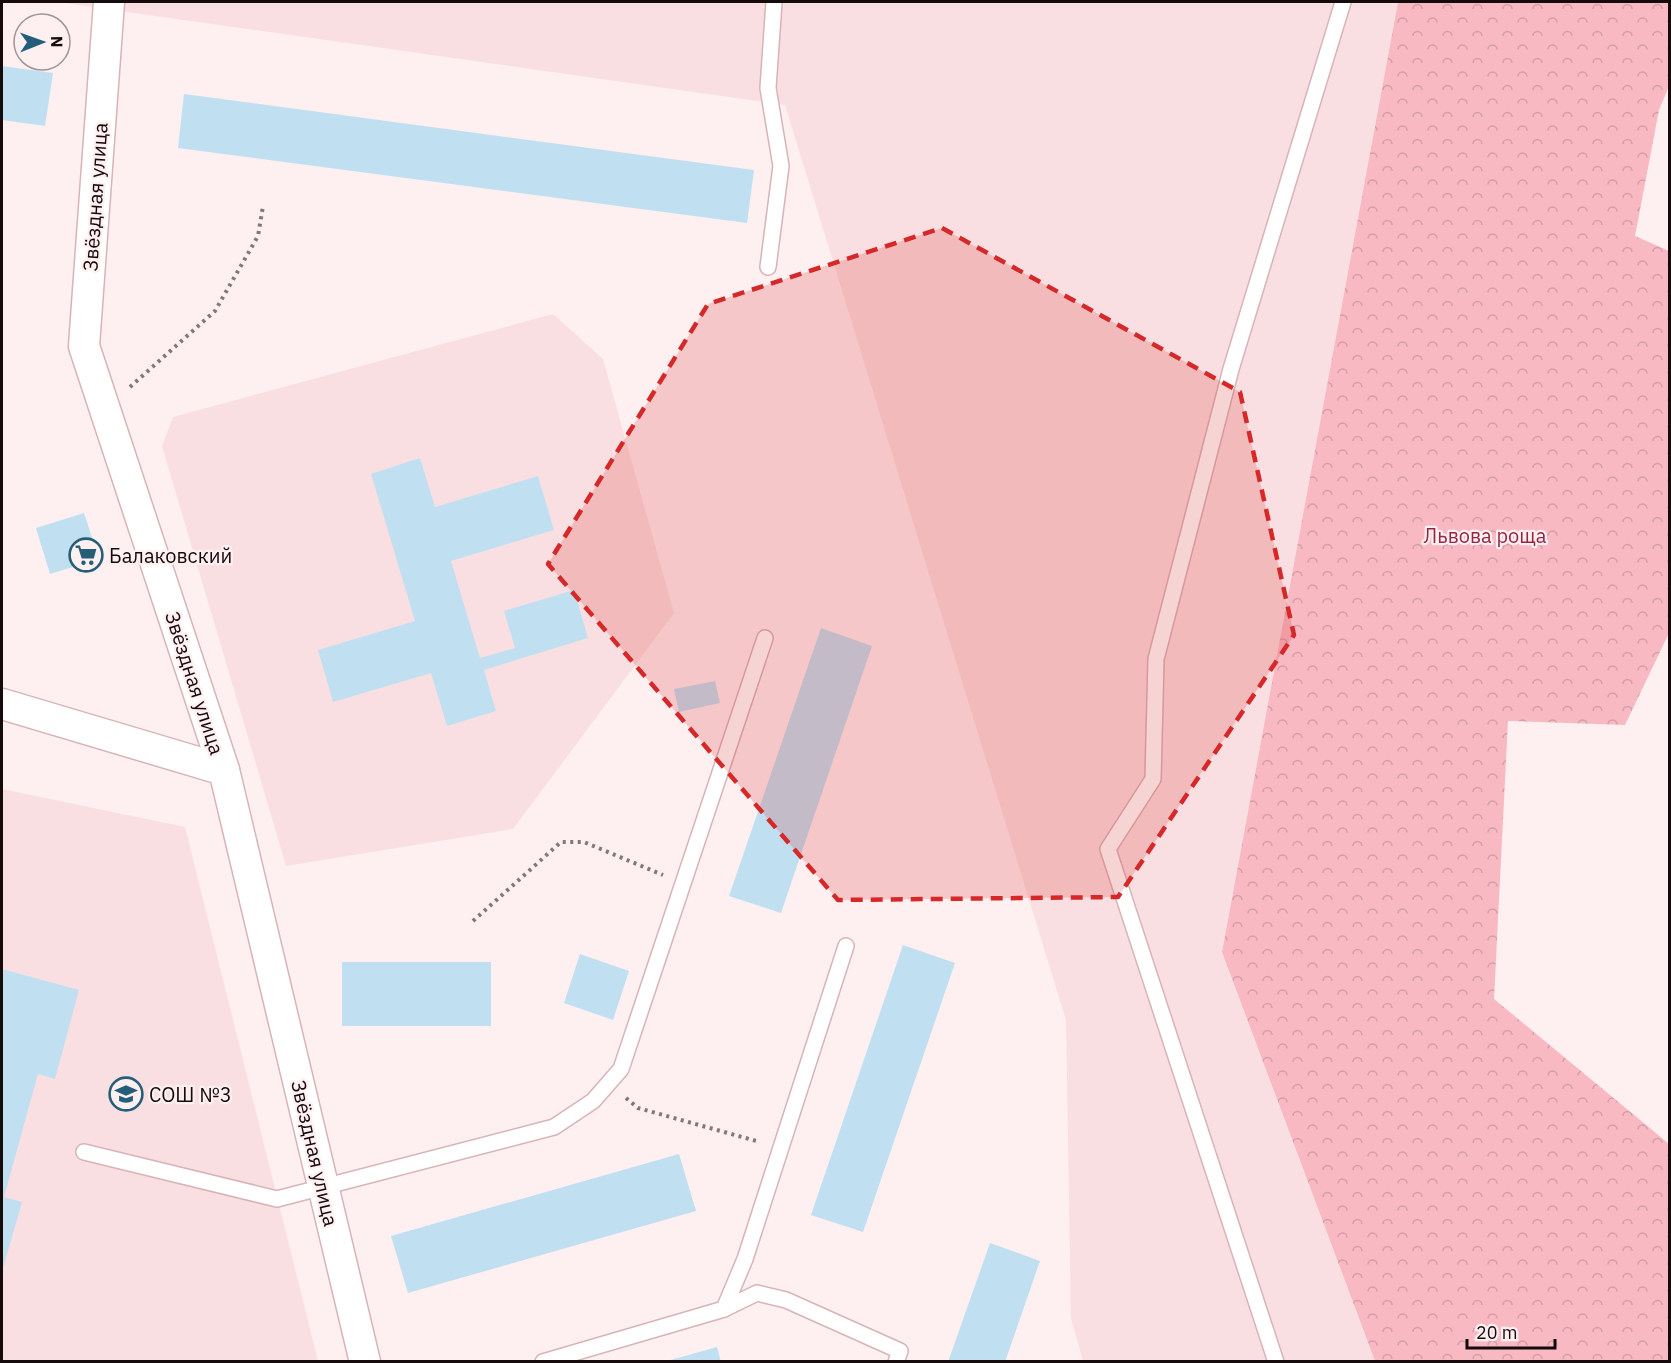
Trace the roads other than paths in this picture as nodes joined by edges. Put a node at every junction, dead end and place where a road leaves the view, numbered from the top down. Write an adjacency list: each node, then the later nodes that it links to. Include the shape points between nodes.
1 (109, 2): 7 (street, Звёздная улица, via 84,346)
2 (774, 2): 4 (lane, via 768,88 781,166)
3 (1343, 2): 15 (lane, via 1231,369 1156,659 1153,779 1108,849)
4 (768, 267)
5 (765, 638): 10 (lane, via 621,1069 609,1084 593,1101 554,1127)
6 (2, 704): 7 (street)
7 (224, 770): 10 (street, Звёздная улица)
8 (846, 946): 11 (lane, via 746,1259)
9 (84, 1152): 10 (lane, via 277,1199)
10 (324, 1188): 12 (street, Звёздная улица)
11 (724, 1310): 13 (lane); 14 (lane, via 757,1293 786,1300 900,1351)
12 (365, 1362)
13 (543, 1362)
14 (896, 1362)
15 (1276, 1362)

